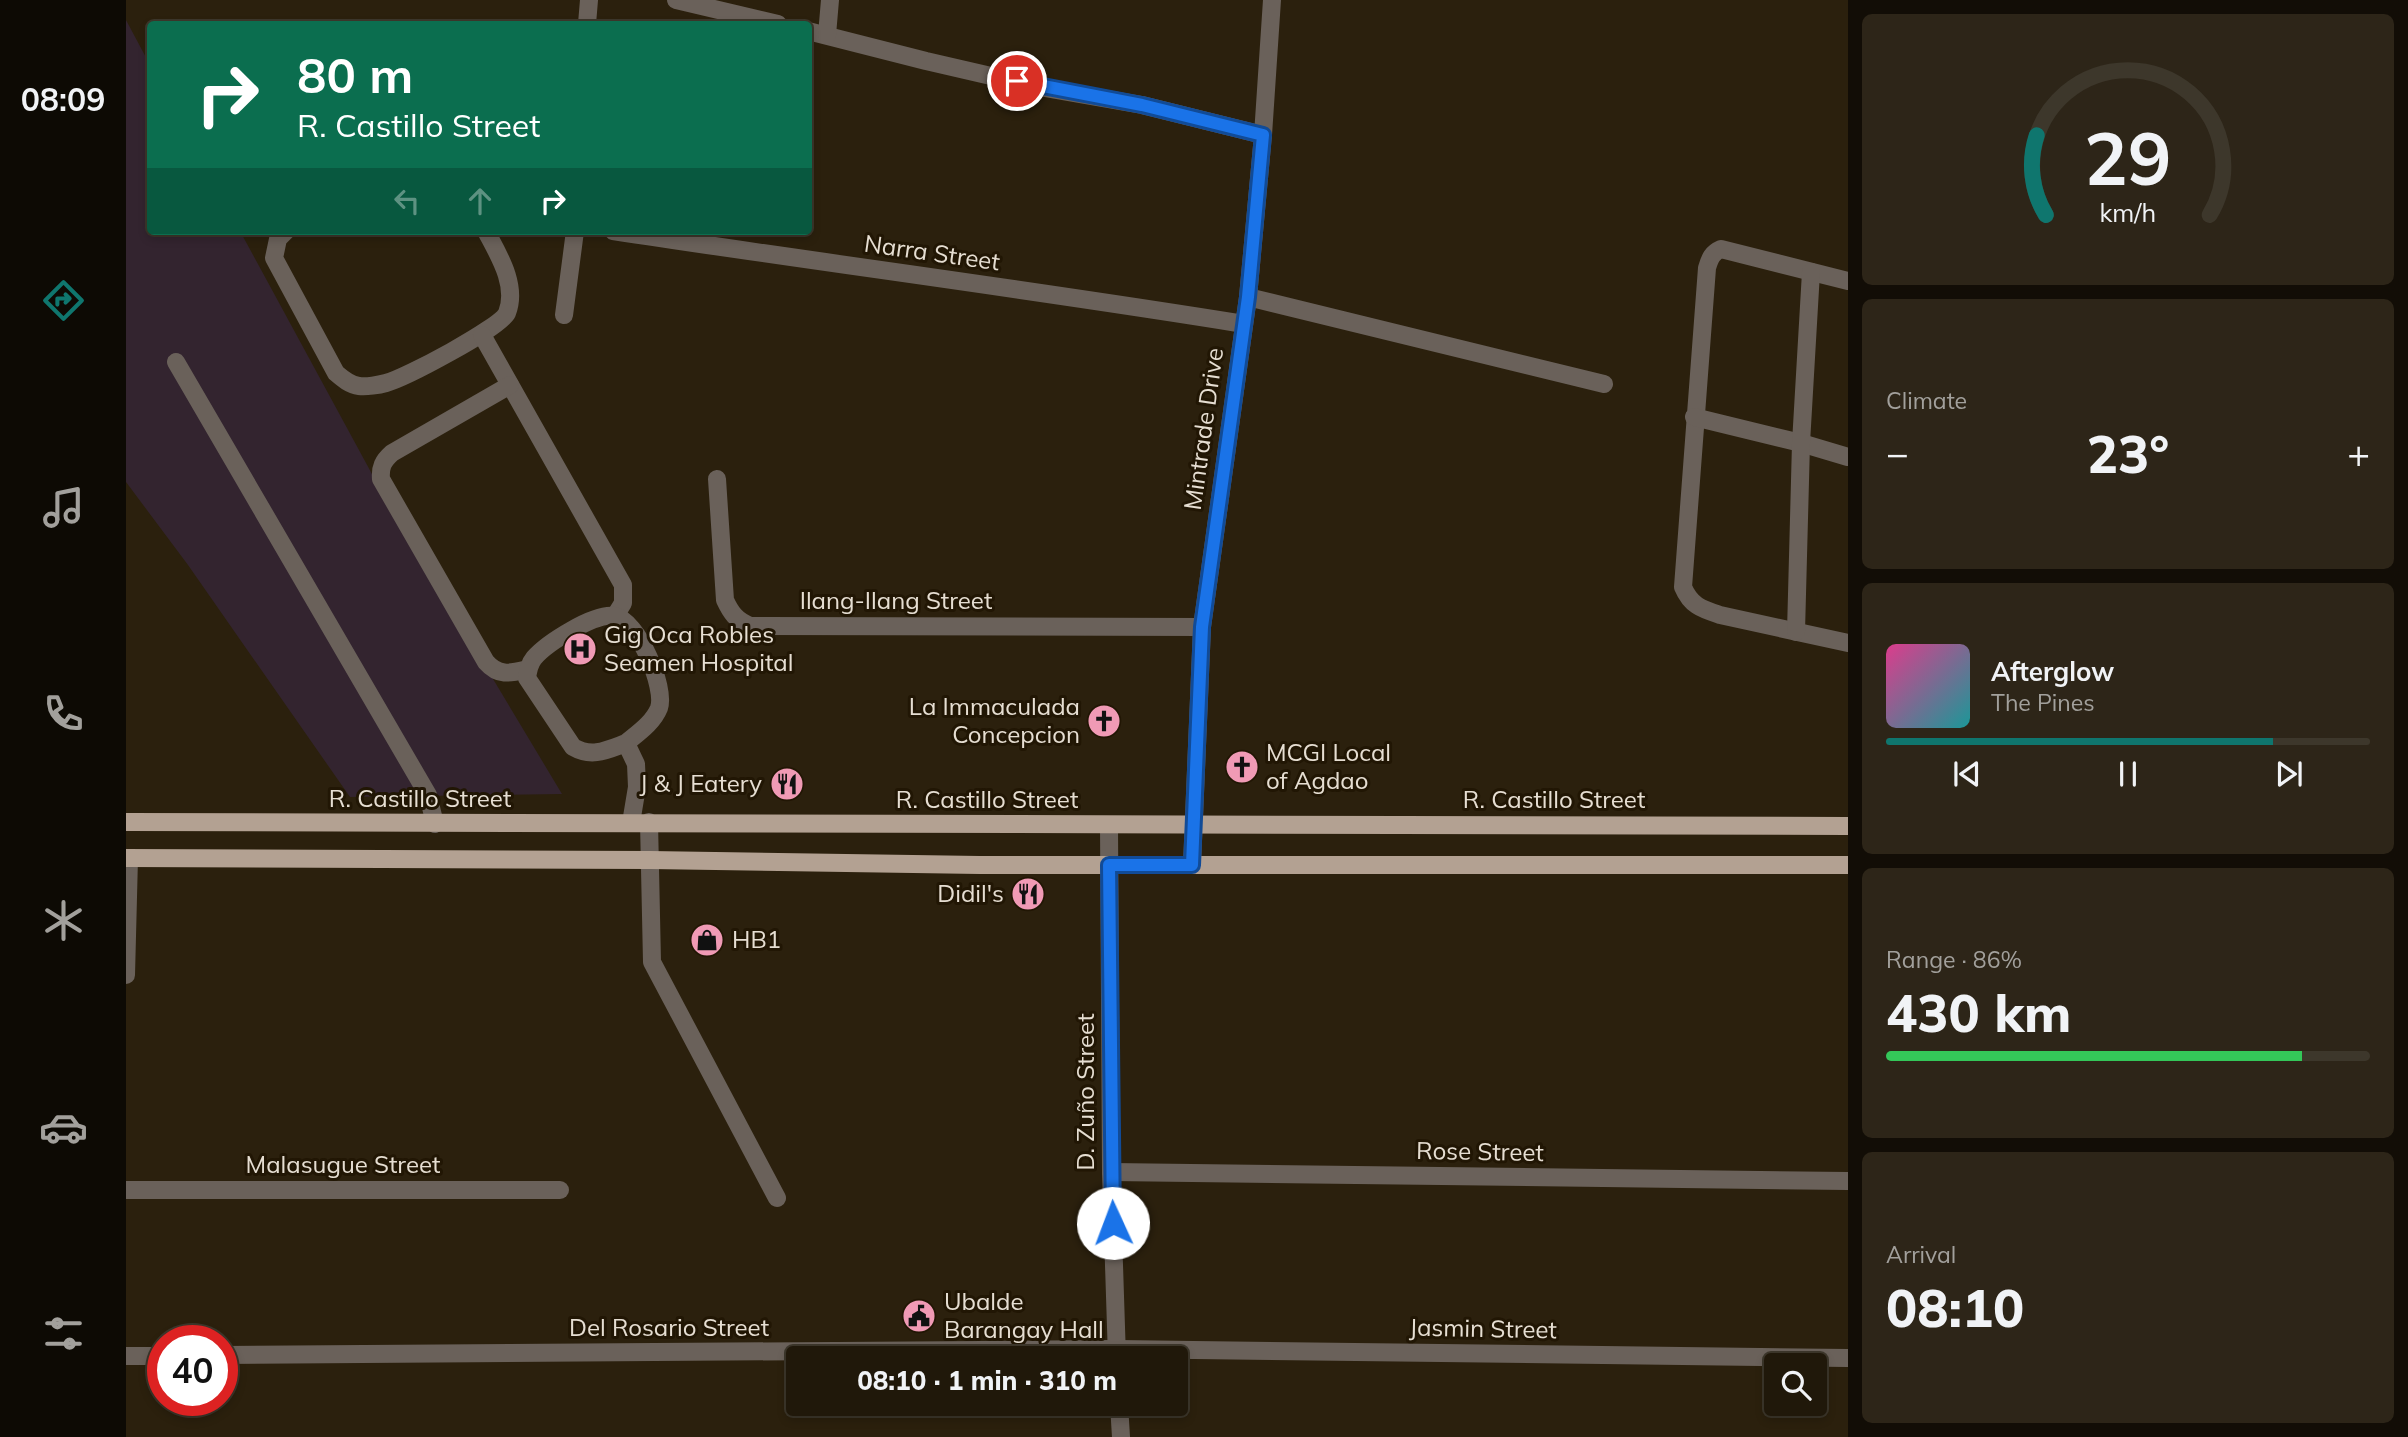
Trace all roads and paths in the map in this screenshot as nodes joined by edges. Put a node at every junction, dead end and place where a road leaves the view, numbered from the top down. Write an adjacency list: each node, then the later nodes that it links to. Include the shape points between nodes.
1 (589, 0): 6 (street)
2 (676, 0): 5 (street)
3 (830, 0): 9 (street)
4 (1272, 0): 10 (street, Mintrade Drive)
5 (726, 19): 7 (street)
6 (587, 21)
7 (747, 21)
8 (812, 32): 9 (street)
9 (827, 35): 10 (street)
10 (1263, 135): 18 (street, Mintrade Drive)
11 (282, 235): 21 (street, via 274,258 336,373 348,382 360,387 386,383)
12 (488, 235): 21 (street, via 506,269 509,300 506,314)
13 (574, 235): 19 (street)
14 (666, 235): 15 (street, Narra Street)
15 (705, 238): 20 (street, Narra Street)
16 (1811, 272): 17 (street); 25 (street, via 1721,249 1714,252 1706,268); 26 (street)
17 (1848, 281)
18 (1248, 297): 20 (street, Mintrade Drive); 23 (street)
19 (564, 314)
20 (1244, 324): 30 (street, Mintrade Drive)
21 (482, 335): 24 (street)
22 (176, 362): 38 (street, via 428,795)
23 (1604, 384)
24 (510, 385): 29 (street, via 623,585 623,603); 33 (street, via 392,453 381,469 381,479 486,662 505,674)
25 (1694, 417): 26 (street); 31 (street, via 1682,587 1689,601 1701,609)
26 (1801, 443): 27 (street); 31 (street)
27 (1848, 457)
28 (717, 479): 30 (street, Ilang-Ilang Street, via 725,600 731,613 750,626)
29 (615, 616): 33 (street, via 587,621 545,649); 34 (street, via 640,639 662,693 651,721)
30 (1202, 627): 37 (street, Mintrade Drive)
31 (1796, 632): 32 (street)
32 (1848, 643)
33 (528, 669): 34 (street, via 531,686 573,747 596,753)
34 (626, 743): 36 (street, via 636,764)
35 (126, 822): 38 (main road, R. Castillo Street)
36 (640, 823): 38 (main road, R. Castillo Street); 39 (main road, R. Castillo Street); 42 (street)
37 (1193, 823): 39 (main road, R. Castillo Street); 40 (main road, R. Castillo Street); 45 (street, Mintrade Drive)
38 (435, 824)
39 (1108, 825): 44 (street, D. Zuño Street)
40 (1848, 826)
41 (127, 858): 42 (main road); 46 (street)
42 (650, 860): 44 (main road); 51 (street, via 652,962)
43 (1848, 864): 45 (main road)
44 (1109, 865): 45 (main road); 47 (street, D. Zuño Street)
45 (1192, 865)
46 (126, 975)
47 (1111, 1172): 48 (street, Rose Street); 52 (street, D. Zuño Street)
48 (1848, 1181)
49 (126, 1190): 50 (street, Malasugue Street)
50 (560, 1190)
51 (777, 1198)
52 (1117, 1346)
53 (786, 1354): 55 (street, Del Rosario Street)
54 (1188, 1354): 58 (street, Jasmin Street)
55 (238, 1355)
56 (126, 1356): 57 (street)
57 (147, 1356)
58 (1848, 1358)
59 (1120, 1416): 60 (street)
60 (1121, 1437)

